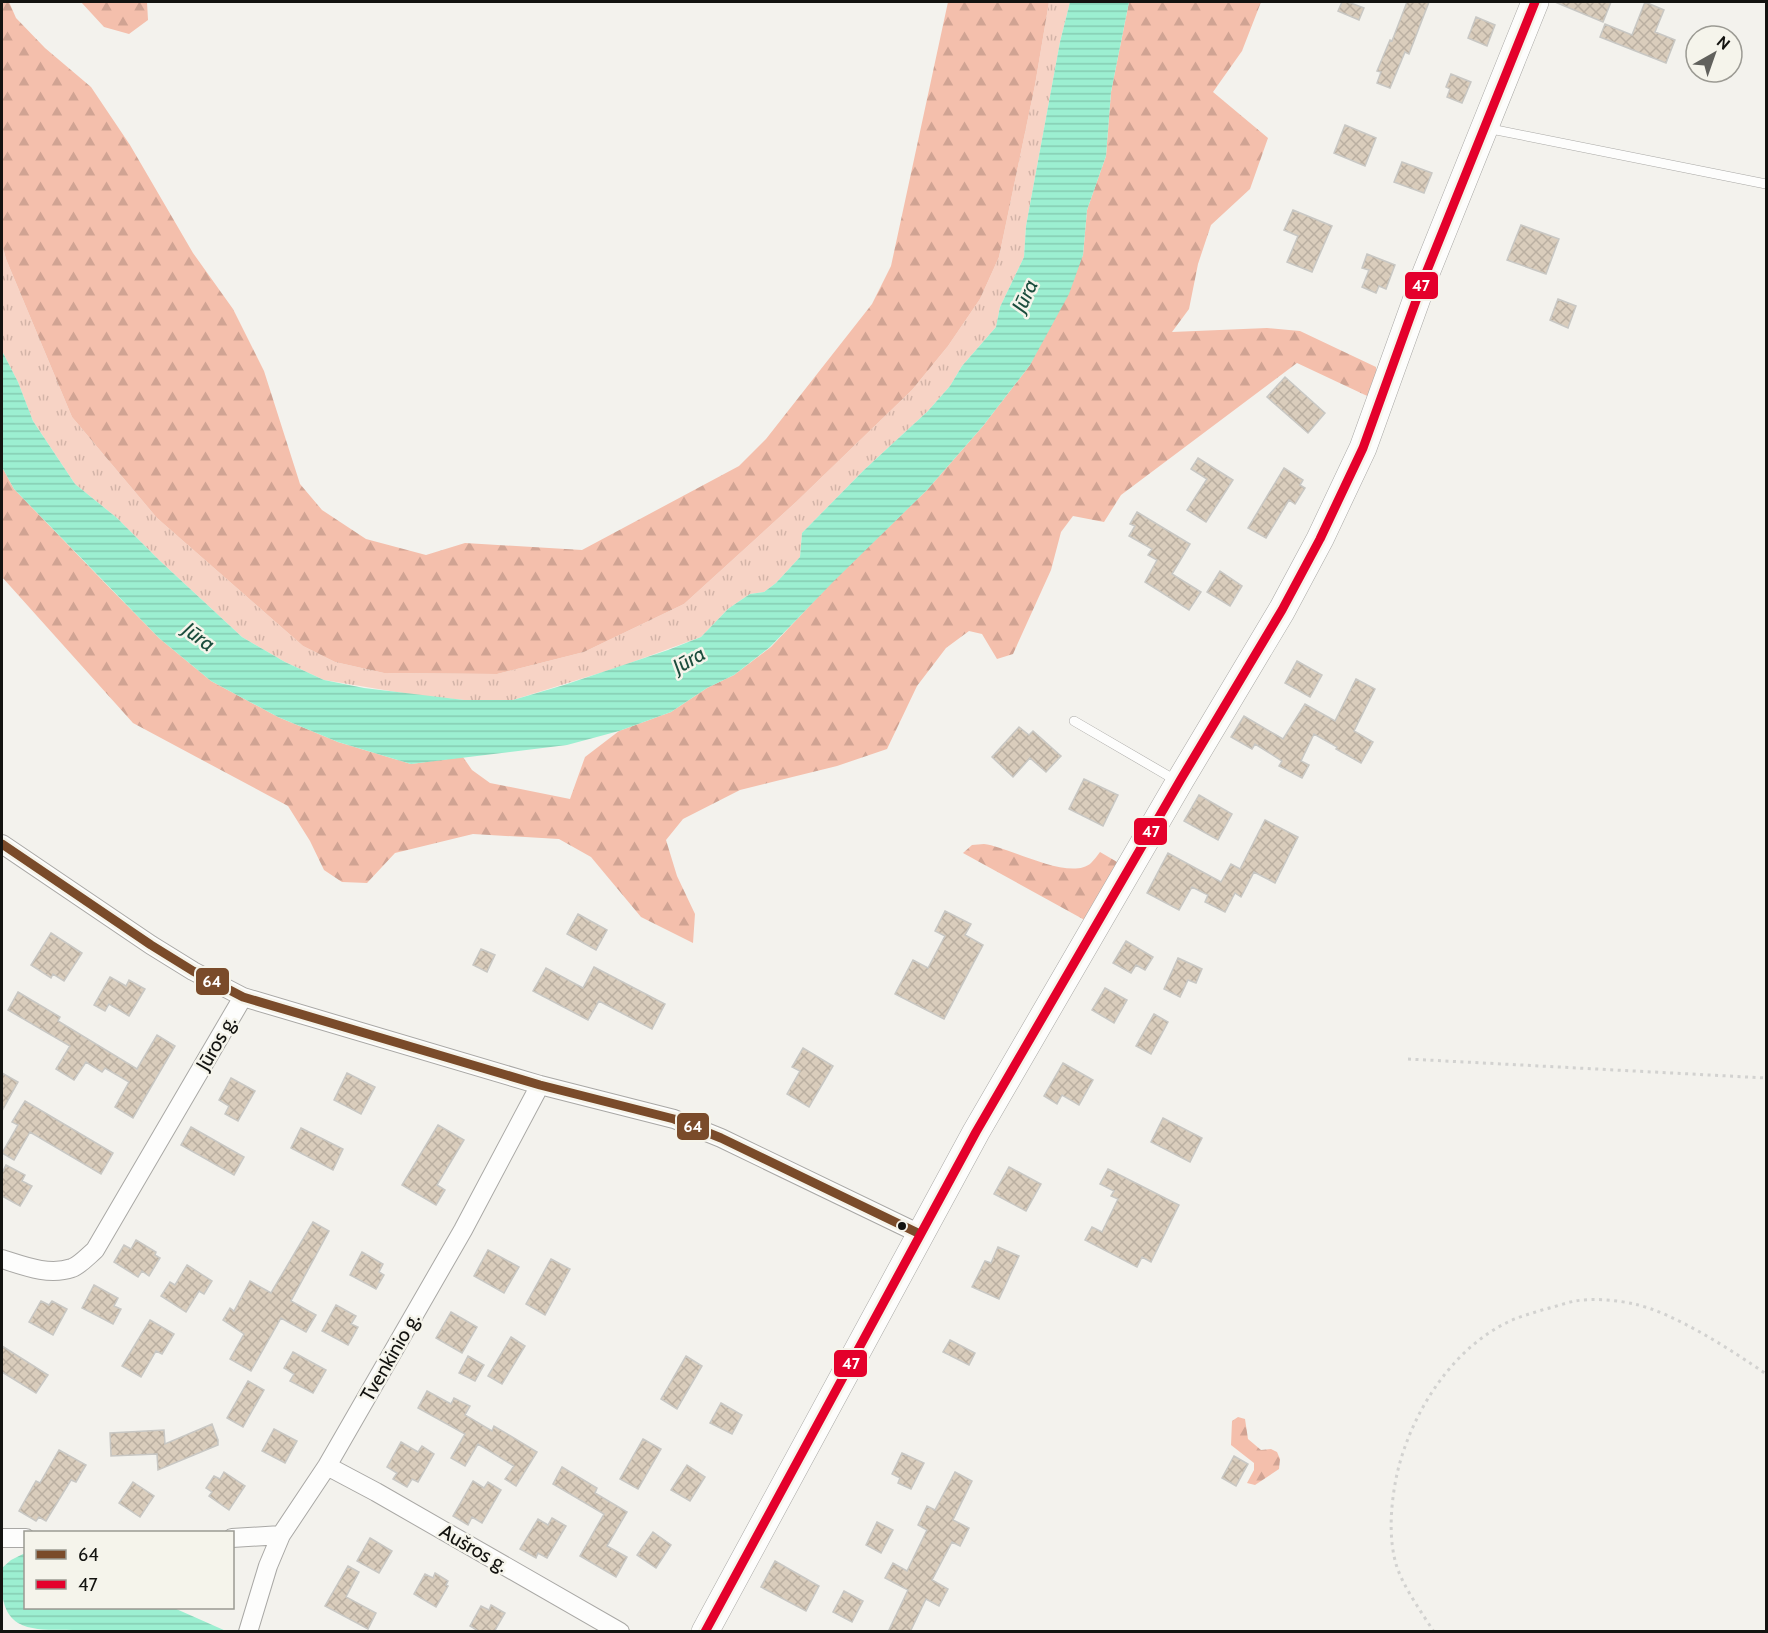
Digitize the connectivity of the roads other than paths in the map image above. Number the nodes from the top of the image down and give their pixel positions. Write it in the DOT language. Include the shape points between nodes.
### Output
graph roads {
  1 [pos="1535,2"];
  2 [pos="1484,127"];
  3 [pos="1767,184"];
  4 [pos="1074,721"];
  5 [pos="1179,782"];
  6 [pos="2,844"];
  7 [pos="243,997"];
  8 [pos="540,1085"];
  9 [pos="920,1234"];
  10 [pos="2,1258"];
  11 [pos="327,1466"];
  12 [pos="281,1535"];
  13 [pos="2,1538"];
  14 [pos="24,1538"];
  15 [pos="234,1538"];
  16 [pos="248,1632"];
  17 [pos="620,1632"];
  18 [pos="705,1632"];
  1 -- 2 [label="main road"];
  2 -- 3 [label="lane"];
  2 -- 5 [label="main road" via="1363,448 1286,602"];
  4 -- 5 [label="lane"];
  5 -- 9 [label="main road"];
  6 -- 7 [label="street" via="193,971"];
  7 -- 8 [label="street, Jūros g."];
  7 -- 10 [label="street, Jūros g." via="95,1250 74,1268 54,1272"];
  8 -- 9 [label="street, Jūros g." via="697,1127"];
  8 -- 11 [label="street, Tvenkinio g." via="467,1224"];
  9 -- 18 [label="main road"];
  11 -- 12 [label="street, Tvenkinio g."];
  11 -- 17 [label="street, Aušros g."];
  12 -- 15 [label="street"];
  12 -- 16 [label="street, Tvenkinio g."];
  13 -- 14 [label="street"];
}
